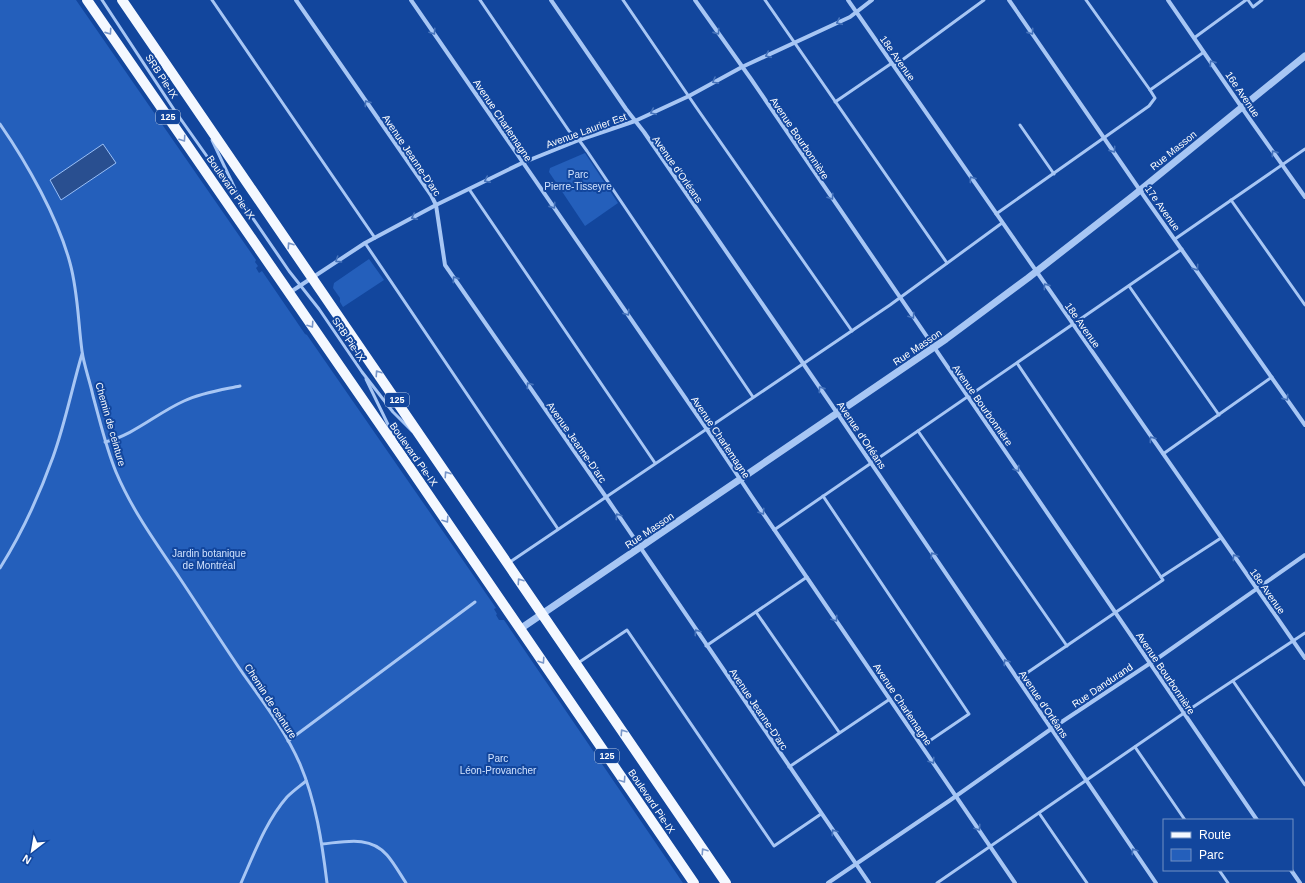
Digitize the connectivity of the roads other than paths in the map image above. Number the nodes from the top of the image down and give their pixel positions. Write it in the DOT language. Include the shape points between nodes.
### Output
graph roads {
  1 [pos="86,0"];
  2 [pos="102,0"];
  3 [pos="122,0"];
  4 [pos="212,0"];
  5 [pos="296,0"];
  6 [pos="411,0"];
  7 [pos="480,0"];
  8 [pos="550,0"];
  9 [pos="623,0"];
  10 [pos="695,0"];
  11 [pos="764,0"];
  12 [pos="848,0"];
  13 [pos="872,0"];
  14 [pos="984,0"];
  15 [pos="1009,0"];
  16 [pos="1086,0"];
  17 [pos="1168,0"];
  18 [pos="1247,0"];
  19 [pos="1262,0"];
  20 [pos="857,12"];
  21 [pos="1194,38"];
  22 [pos="794,43"];
  23 [pos="1204,52"];
  24 [pos="1305,56"];
  25 [pos="893,64"];
  26 [pos="742,67"];
  27 [pos="1150,90"];
  28 [pos="688,96"];
  29 [pos="835,102"];
  30 [pos="1242,107"];
  31 [pos="202,116"];
  32 [pos="635,121"];
  33 [pos="0,124"];
  34 [pos="1020,125"];
  35 [pos="1104,138"];
  36 [pos="579,140"];
  37 [pos="1305,149"];
  38 [pos="522,163"];
  39 [pos="1282,165"];
  40 [pos="1054,174"];
  41 [pos="469,189"];
  42 [pos="1140,190"];
  43 [pos="1305,197"];
  44 [pos="239,198"];
  45 [pos="1231,200"];
  46 [pos="436,205"];
  47 [pos="996,214"];
  48 [pos="1002,222"];
  49 [pos="375,238"];
  50 [pos="1175,239"];
  51 [pos="364,244"];
  52 [pos="1182,249"];
  53 [pos="947,263"];
  54 [pos="1036,272"];
  55 [pos="312,277"];
  56 [pos="300,285"];
  57 [pos="1129,286"];
  58 [pos="289,293"];
  59 [pos="900,298"];
  60 [pos="1305,305"];
  61 [pos="1073,325"];
  62 [pos="852,331"];
  63 [pos="934,348"];
  64 [pos="82,352"];
  65 [pos="1016,363"];
  66 [pos="803,364"];
  67 [pos="362,372"];
  68 [pos="1272,377"];
  69 [pos="240,386"];
  70 [pos="753,397"];
  71 [pos="968,397"];
  72 [pos="838,414"];
  73 [pos="1219,415"];
  74 [pos="1305,425"];
  75 [pos="706,428"];
  76 [pos="918,431"];
  77 [pos="105,442"];
  78 [pos="431,451"];
  79 [pos="1163,454"];
  80 [pos="655,463"];
  81 [pos="871,463"];
  82 [pos="408,465"];
  83 [pos="740,479"];
  84 [pos="823,496"];
  85 [pos="606,497"];
  86 [pos="558,530"];
  87 [pos="774,530"];
  88 [pos="1221,538"];
  89 [pos="640,548"];
  90 [pos="1305,555"];
  91 [pos="508,563"];
  92 [pos="0,568"];
  93 [pos="807,577"];
  94 [pos="1161,577"];
  95 [pos="1257,588"];
  96 [pos="475,602"];
  97 [pos="756,612"];
  98 [pos="1116,613"];
  99 [pos="542,614"];
  100 [pos="520,629"];
  101 [pos="1305,633"];
  102 [pos="1293,641"];
  103 [pos="706,646"];
  104 [pos="1067,646"];
  105 [pos="1305,658"];
  106 [pos="1150,663"];
  107 [pos="577,664"];
  108 [pos="1018,679"];
  109 [pos="1233,681"];
  110 [pos="890,699"];
  111 [pos="1184,713"];
  112 [pos="1051,729"];
  113 [pos="839,732"];
  114 [pos="288,741"];
  115 [pos="922,746"];
  116 [pos="1135,747"];
  117 [pos="789,767"];
  118 [pos="306,781"];
  119 [pos="1086,781"];
  120 [pos="1305,785"];
  121 [pos="956,796"];
  122 [pos="1039,813"];
  123 [pos="821,814"];
  124 [pos="1184,819"];
  125 [pos="1256,819"];
  126 [pos="322,844"];
  127 [pos="990,846"];
  128 [pos="856,864"];
  129 [pos="1220,871"];
  130 [pos="1292,871"];
  131 [pos="939,882"];
  132 [pos="242,883"];
  133 [pos="327,883"];
  134 [pos="406,883"];
  135 [pos="694,883"];
  136 [pos="726,883"];
  137 [pos="828,883"];
  138 [pos="869,883"];
  139 [pos="1016,883"];
  140 [pos="1087,883"];
  141 [pos="1156,883"];
  142 [pos="1228,883"];
  143 [pos="1300,883"];
  1 -- 58 [label="main road, Boulevard Pie-IX / 125, one-way"];
  2 -- 44 [label="lane, SRB Pie-IX" via="211,162"];
  3 -- 31 [label="main road, Boulevard Pie-IX / 125"];
  4 -- 49 [label="lane"];
  46 -- 5 [label="street, Avenue Jeanne-D'arc, one-way" via="431,194"];
  6 -- 38 [label="street, Avenue Charlemagne, one-way"];
  7 -- 36 [label="lane" via="569,132"];
  8 -- 32 [label="street, Avenue d'Orléans"];
  9 -- 28 [label="lane"];
  10 -- 26 [label="street, Avenue Bourbonnière, one-way"];
  11 -- 22 [label="lane"];
  12 -- 20 [label="street, 18e Avenue"];
  13 -- 20 [label="street, Avenue Laurier Est"];
  14 -- 25 [label="lane"];
  15 -- 35 [label="street, 17e Avenue, one-way"];
  16 -- 27 [label="lane"];
  17 -- 21 [label="street, 16e Avenue"];
  18 -- 19 [label="lane" via="1253,7"];
  18 -- 21 [label="lane"];
  20 -- 22 [label="street, Avenue Laurier Est, one-way"];
  20 -- 25 [label="street, 18e Avenue"];
  21 -- 23 [label="street, 16e Avenue"];
  22 -- 26 [label="street, Avenue Laurier Est, one-way"];
  22 -- 29 [label="lane"];
  23 -- 27 [label="lane"];
  30 -- 23 [label="street, 16e Avenue, one-way"];
  24 -- 30 [label="street, Rue Masson"];
  25 -- 29 [label="lane"];
  47 -- 25 [label="street, 18e Avenue, one-way"];
  26 -- 28 [label="street, Avenue Laurier Est, one-way"];
  26 -- 59 [label="street, Avenue Bourbonnière, one-way"];
  27 -- 35 [label="lane" via="1155,98 1149,106"];
  28 -- 32 [label="street, Avenue Laurier Est, one-way"];
  28 -- 62 [label="lane"];
  29 -- 53 [label="lane"];
  39 -- 30 [label="street, 16e Avenue, one-way"];
  30 -- 42 [label="street, Rue Masson"];
  31 -- 44 [label="lane, SRB Pie-IX"];
  55 -- 31 [label="main road, Boulevard Pie-IX / 125, one-way"];
  32 -- 36 [label="street, Avenue Laurier Est"];
  32 -- 66 [label="street, Avenue d'Orléans"];
  33 -- 64 [label="lane, Chemin de ceinture" via="38,188 65,246 75,290"];
  34 -- 40 [label="lane"];
  35 -- 40 [label="lane"];
  35 -- 42 [label="street, 17e Avenue, one-way"];
  36 -- 38 [label="street, Avenue Laurier Est"];
  36 -- 70 [label="lane"];
  37 -- 39 [label="lane"];
  38 -- 41 [label="street, Avenue Laurier Est, one-way"];
  38 -- 75 [label="street, Avenue Charlemagne, one-way"];
  39 -- 43 [label="street, 16e Avenue"];
  39 -- 45 [label="lane"];
  40 -- 47 [label="lane"];
  41 -- 46 [label="street, Avenue Laurier Est"];
  41 -- 80 [label="lane"];
  42 -- 50 [label="street, 17e Avenue"];
  42 -- 54 [label="street, Rue Masson"];
  44 -- 56 [label="lane, SRB Pie-IX"];
  45 -- 50 [label="lane"];
  45 -- 60 [label="lane"];
  46 -- 49 [label="street, Avenue Laurier Est, one-way"];
  85 -- 46 [label="street, Avenue Jeanne-D'arc, one-way" via="445,265"];
  47 -- 48 [label="street, 18e Avenue"];
  48 -- 53 [label="lane"];
  48 -- 54 [label="street, 18e Avenue"];
  49 -- 51 [label="street, Avenue Laurier Est"];
  50 -- 52 [label="street, 17e Avenue"];
  51 -- 55 [label="street, Avenue Laurier Est, one-way"];
  51 -- 86 [label="lane"];
  52 -- 57 [label="lane"];
  52 -- 68 [label="street, 17e Avenue, one-way"];
  53 -- 59 [label="lane"];
  61 -- 54 [label="street, 18e Avenue, one-way"];
  54 -- 63 [label="street, Rue Masson"];
  55 -- 56 [label="street, Avenue Laurier Est"];
  78 -- 55 [label="main road, Boulevard Pie-IX / 125, one-way"];
  56 -- 58 [label="street, Avenue Laurier Est"];
  56 -- 67 [label="lane, SRB Pie-IX"];
  57 -- 61 [label="lane"];
  57 -- 73 [label="lane"];
  58 -- 82 [label="main road, Boulevard Pie-IX / 125, one-way"];
  59 -- 62 [label="lane"];
  59 -- 63 [label="street, Avenue Bourbonnière, one-way"];
  61 -- 65 [label="lane"];
  79 -- 61 [label="street, 18e Avenue, one-way"];
  62 -- 66 [label="lane"];
  63 -- 71 [label="street, Avenue Bourbonnière"];
  63 -- 72 [label="street, Rue Masson"];
  64 -- 77 [label="lane, Chemin de ceinture"];
  64 -- 92 [label="lane" via="53,456 26,523"];
  65 -- 71 [label="lane"];
  65 -- 94 [label="lane"];
  66 -- 70 [label="lane"];
  72 -- 66 [label="street, Avenue d'Orléans, one-way"];
  67 -- 78 [label="lane, SRB Pie-IX" via="393,412"];
  67 -- 82 [label="lane, SRB Pie-IX"];
  68 -- 73 [label="lane"];
  68 -- 74 [label="street, 17e Avenue, one-way"];
  69 -- 77 [label="lane" via="196,396 116,439"];
  70 -- 75 [label="lane"];
  71 -- 76 [label="lane"];
  71 -- 98 [label="street, Avenue Bourbonnière, one-way"];
  72 -- 81 [label="street, Avenue d'Orléans"];
  72 -- 83 [label="street, Rue Masson"];
  73 -- 79 [label="lane"];
  75 -- 80 [label="lane"];
  75 -- 83 [label="street, Avenue Charlemagne"];
  76 -- 81 [label="lane"];
  76 -- 104 [label="lane"];
  77 -- 114 [label="lane, Chemin de ceinture" via="138,517"];
  91 -- 78 [label="main road, Boulevard Pie-IX / 125, one-way"];
  79 -- 88 [label="street, 18e Avenue"];
  80 -- 85 [label="lane"];
  81 -- 84 [label="lane"];
  108 -- 81 [label="street, Avenue d'Orléans, one-way"];
  82 -- 100 [label="main road, Boulevard Pie-IX / 125, one-way"];
  83 -- 87 [label="street, Avenue Charlemagne, one-way"];
  83 -- 89 [label="street, Rue Masson"];
  84 -- 87 [label="lane"];
  84 -- 115 [label="lane" via="969,714"];
  85 -- 86 [label="lane"];
  89 -- 85 [label="street, Avenue Jeanne-D'arc, one-way"];
  86 -- 91 [label="lane"];
  87 -- 93 [label="street, Avenue Charlemagne"];
  88 -- 94 [label="lane"];
  95 -- 88 [label="street, 18e Avenue, one-way"];
  89 -- 99 [label="street, Rue Masson"];
  103 -- 89 [label="street, Avenue Jeanne-D'arc, one-way"];
  90 -- 95 [label="street, Rue Dandurand"];
  99 -- 91 [label="main road, Boulevard Pie-IX / 125, one-way"];
  93 -- 97 [label="lane"];
  93 -- 110 [label="street, Avenue Charlemagne, one-way"];
  94 -- 98 [label="lane" via="1163,580"];
  95 -- 102 [label="street, 18e Avenue"];
  95 -- 106 [label="street, Rue Dandurand"];
  96 -- 114 [label="lane"];
  97 -- 103 [label="lane"];
  97 -- 113 [label="lane"];
  98 -- 104 [label="lane"];
  98 -- 106 [label="street, Avenue Bourbonnière"];
  99 -- 100 [label="street, Rue Masson"];
  99 -- 107 [label="main road, Boulevard Pie-IX / 125"];
  100 -- 135 [label="main road, Boulevard Pie-IX / 125, one-way"];
  101 -- 102 [label="lane"];
  102 -- 105 [label="street, 18e Avenue"];
  102 -- 109 [label="lane"];
  103 -- 117 [label="street, Avenue Jeanne-D'arc"];
  104 -- 108 [label="lane"];
  106 -- 111 [label="street, Avenue Bourbonnière"];
  106 -- 112 [label="street, Rue Dandurand"];
  107 -- 123 [label="lane" via="627,630 774,846"];
  136 -- 107 [label="main road, Boulevard Pie-IX / 125, one-way"];
  108 -- 112 [label="street, Avenue d'Orléans"];
  109 -- 111 [label="lane"];
  109 -- 120 [label="lane"];
  110 -- 113 [label="lane"];
  110 -- 115 [label="street, Avenue Charlemagne"];
  111 -- 116 [label="lane"];
  111 -- 125 [label="street, Avenue Bourbonnière"];
  112 -- 119 [label="street, Avenue d'Orléans"];
  112 -- 121 [label="street, Rue Dandurand"];
  113 -- 117 [label="lane"];
  114 -- 118 [label="lane, Chemin de ceinture"];
  115 -- 121 [label="street, Avenue Charlemagne, one-way"];
  116 -- 119 [label="lane"];
  116 -- 124 [label="lane"];
  117 -- 123 [label="street, Avenue Jeanne-D'arc"];
  118 -- 126 [label="lane, Chemin de ceinture"];
  118 -- 132 [label="lane" via="286,797 274,814"];
  119 -- 122 [label="lane"];
  141 -- 119 [label="street, Avenue d'Orléans, one-way"];
  121 -- 127 [label="street, Avenue Charlemagne, one-way"];
  121 -- 128 [label="street, Rue Dandurand"];
  122 -- 127 [label="lane"];
  122 -- 140 [label="lane"];
  128 -- 123 [label="street, Avenue Jeanne-D'arc, one-way"];
  126 -- 133 [label="lane, Chemin de ceinture"];
  126 -- 134 [label="lane" via="365,841 375,845 386,854"];
  127 -- 131 [label="lane"];
  127 -- 139 [label="street, Avenue Charlemagne"];
  128 -- 137 [label="street, Rue Dandurand"];
  128 -- 138 [label="street, Avenue Jeanne-D'arc"];
  129 -- 142 [label="lane"];
  130 -- 143 [label="street"];
}
